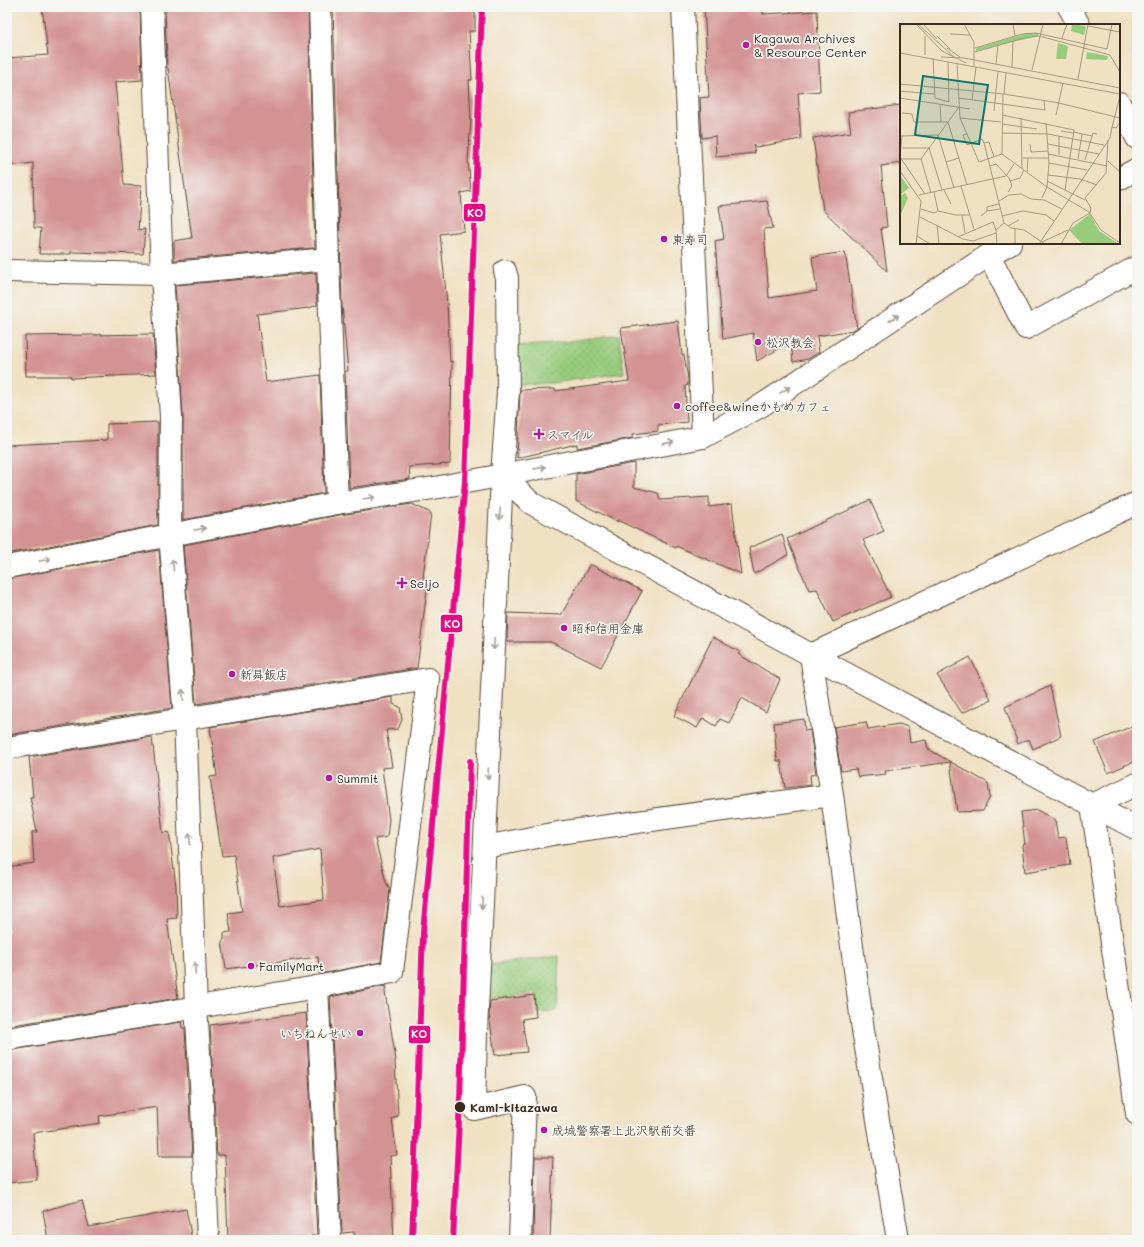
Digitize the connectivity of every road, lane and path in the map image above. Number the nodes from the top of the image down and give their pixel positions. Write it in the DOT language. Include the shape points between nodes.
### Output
graph roads {
  1 [pos="152,7"];
  2 [pos="320,7"];
  3 [pos="683,7"];
  4 [pos="1069,7"];
  5 [pos="1078,24"];
  6 [pos="1120,105"];
  7 [pos="1137,138"];
  8 [pos="1137,169"];
  9 [pos="1120,178"];
  10 [pos="1008,244"];
  11 [pos="988,255"];
  12 [pos="328,259"];
  13 [pos="1137,267"];
  14 [pos="7,271"];
  15 [pos="505,271"];
  16 [pos="162,274"];
  17 [pos="703,437"];
  18 [pos="502,475"];
  19 [pos="337,503"];
  20 [pos="1137,503"];
  21 [pos="170,535"];
  22 [pos="7,567"];
  23 [pos="811,654"];
  24 [pos="185,719"];
  25 [pos="7,748"];
  26 [pos="1137,784"];
  27 [pos="832,795"];
  28 [pos="1092,805"];
  29 [pos="1137,829"];
  30 [pos="485,847"];
  31 [pos="317,987"];
  32 [pos="196,1008"];
  33 [pos="7,1039"];
  34 [pos="1137,1114"];
  35 [pos="208,1240"];
  36 [pos="330,1240"];
  37 [pos="520,1240"];
  38 [pos="898,1240"];
  1 -- 16 [label="street"];
  2 -- 12 [label="street"];
  3 -- 17 [label="street"];
  4 -- 5 [label="street"];
  6 -- 7 [label="street"];
  8 -- 9 [label="street"];
  10 -- 11 [label="street"];
  11 -- 13 [label="street" via="1026,328"];
  17 -- 11 [label="street, one-way" via="759,407"];
  12 -- 16 [label="street"];
  12 -- 19 [label="street"];
  14 -- 16 [label="street"];
  15 -- 18 [label="street" via="508,392"];
  16 -- 21 [label="street" via="171,417"];
  18 -- 17 [label="street, one-way"];
  19 -- 18 [label="street, one-way" via="440,488"];
  18 -- 23 [label="street" via="531,503"];
  18 -- 30 [label="street, one-way"];
  21 -- 19 [label="street, one-way"];
  20 -- 23 [label="street"];
  22 -- 21 [label="street, one-way"];
  24 -- 21 [label="street, one-way"];
  23 -- 27 [label="street"];
  23 -- 28 [label="street"];
  24 -- 25 [label="street"];
  24 -- 31 [label="street" via="428,679 392,972"];
  32 -- 24 [label="street, one-way"];
  26 -- 28 [label="street"];
  27 -- 30 [label="street" via="558,833"];
  27 -- 38 [label="street" via="863,1030"];
  28 -- 29 [label="street"];
  28 -- 34 [label="street"];
  30 -- 37 [label="street, one-way" via="474,1109 525,1097"];
  31 -- 32 [label="street"];
  31 -- 36 [label="street"];
  32 -- 33 [label="street"];
  32 -- 35 [label="street"];
}
